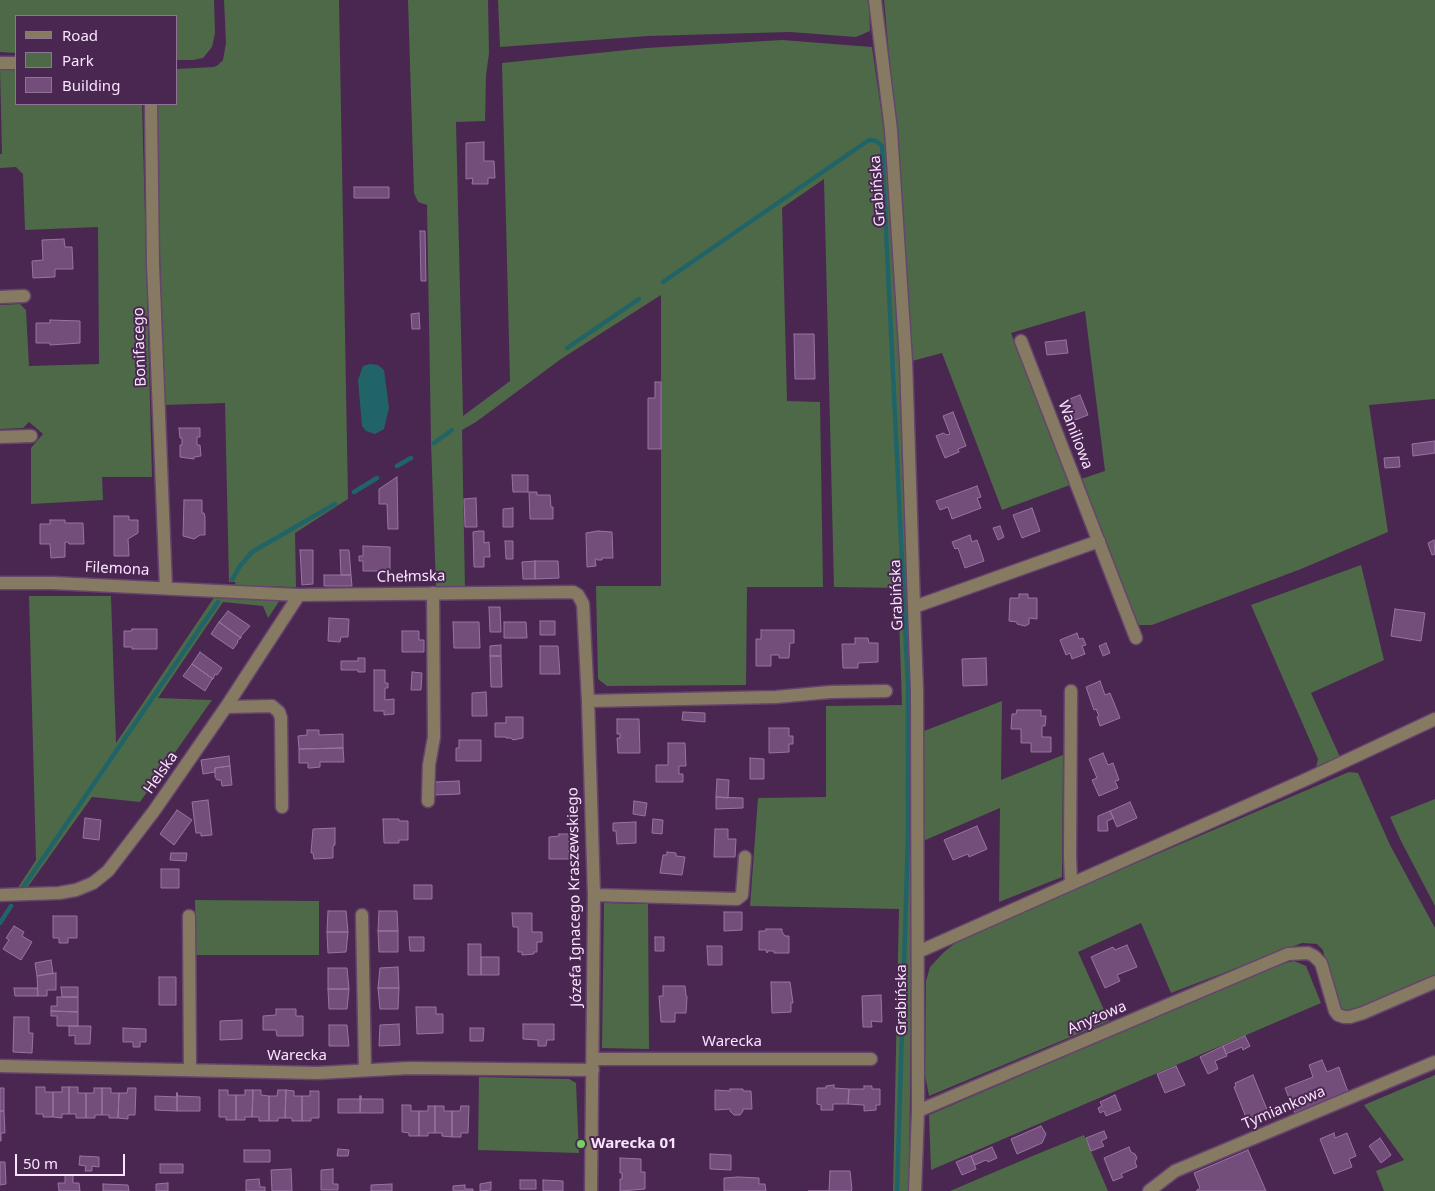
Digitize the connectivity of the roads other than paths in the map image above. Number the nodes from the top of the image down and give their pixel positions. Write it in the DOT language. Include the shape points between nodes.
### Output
graph roads {
  1 [pos="875,0"];
  2 [pos="0,63"];
  3 [pos="15,63"];
  4 [pos="151,105"];
  5 [pos="24,296"];
  6 [pos="0,297"];
  7 [pos="1021,341"];
  8 [pos="0,436"];
  9 [pos="31,436"];
  10 [pos="1099,541"];
  11 [pos="0,583"];
  12 [pos="166,588"];
  13 [pos="233,591"];
  14 [pos="432,593"];
  15 [pos="299,595"];
  16 [pos="582,604"];
  17 [pos="914,607"];
  18 [pos="1136,638"];
  19 [pos="886,691"];
  20 [pos="1070,691"];
  21 [pos="588,701"];
  22 [pos="226,707"];
  23 [pos="1435,719"];
  24 [pos="428,800"];
  25 [pos="282,807"];
  26 [pos="745,858"];
  27 [pos="1071,883"];
  28 [pos="0,895"];
  29 [pos="594,895"];
  30 [pos="362,915"];
  31 [pos="190,916"];
  32 [pos="918,952"];
  33 [pos="1435,982"];
  34 [pos="870,1059"];
  35 [pos="1435,1062"];
  36 [pos="593,1064"];
  37 [pos="0,1066"];
  38 [pos="190,1070"];
  39 [pos="365,1070"];
  40 [pos="918,1111"];
  41 [pos="591,1191"];
  42 [pos="915,1191"];
  43 [pos="1149,1191"];
  1 -- 17 [label="street, Grabińska" via="891,130 906,361"];
  2 -- 3 [label="street"];
  4 -- 12 [label="street, Bonifacego" via="153,274"];
  5 -- 6 [label="street"];
  7 -- 10 [label="street, Waniliowa"];
  8 -- 9 [label="street"];
  10 -- 17 [label="street"];
  10 -- 18 [label="street, Waniliowa"];
  11 -- 12 [label="street, Filemona" via="53,582"];
  12 -- 13 [label="street, Filemona"];
  13 -- 15 [label="street, Chełmska"];
  14 -- 15 [label="street, Chełmska"];
  14 -- 16 [label="street, Chełmska" via="574,592"];
  14 -- 24 [label="street" via="434,737"];
  15 -- 22 [label="street, Helska"];
  16 -- 21 [label="street, Józefa Ignacego Kraszewskiego"];
  17 -- 32 [label="street, Grabińska"];
  19 -- 21 [label="street"];
  20 -- 27 [label="street"];
  21 -- 29 [label="street, Józefa Ignacego Kraszewskiego"];
  22 -- 25 [label="street" via="272,706 279,712"];
  22 -- 28 [label="street, Helska" via="154,811 108,871 94,883 59,893"];
  23 -- 27 [label="street"];
  26 -- 29 [label="street" via="742,895 737,899"];
  27 -- 32 [label="street"];
  29 -- 36 [label="street, Józefa Ignacego Kraszewskiego"];
  30 -- 39 [label="street"];
  31 -- 38 [label="street"];
  32 -- 40 [label="street, Grabińska"];
  33 -- 40 [label="street, Anyżowa" via="1364,1013 1344,1017 1335,1011 1321,963 1308,953 1288,954"];
  34 -- 36 [label="street, Warecka"];
  35 -- 43 [label="street, Tymiankowa" via="1175,1171"];
  36 -- 39 [label="street, Warecka"];
  36 -- 41 [label="street, Józefa Ignacego Kraszewskiego"];
  37 -- 38 [label="street, Warecka"];
  38 -- 39 [label="street, Warecka" via="318,1073"];
  40 -- 42 [label="street, Grabińska"];
}
